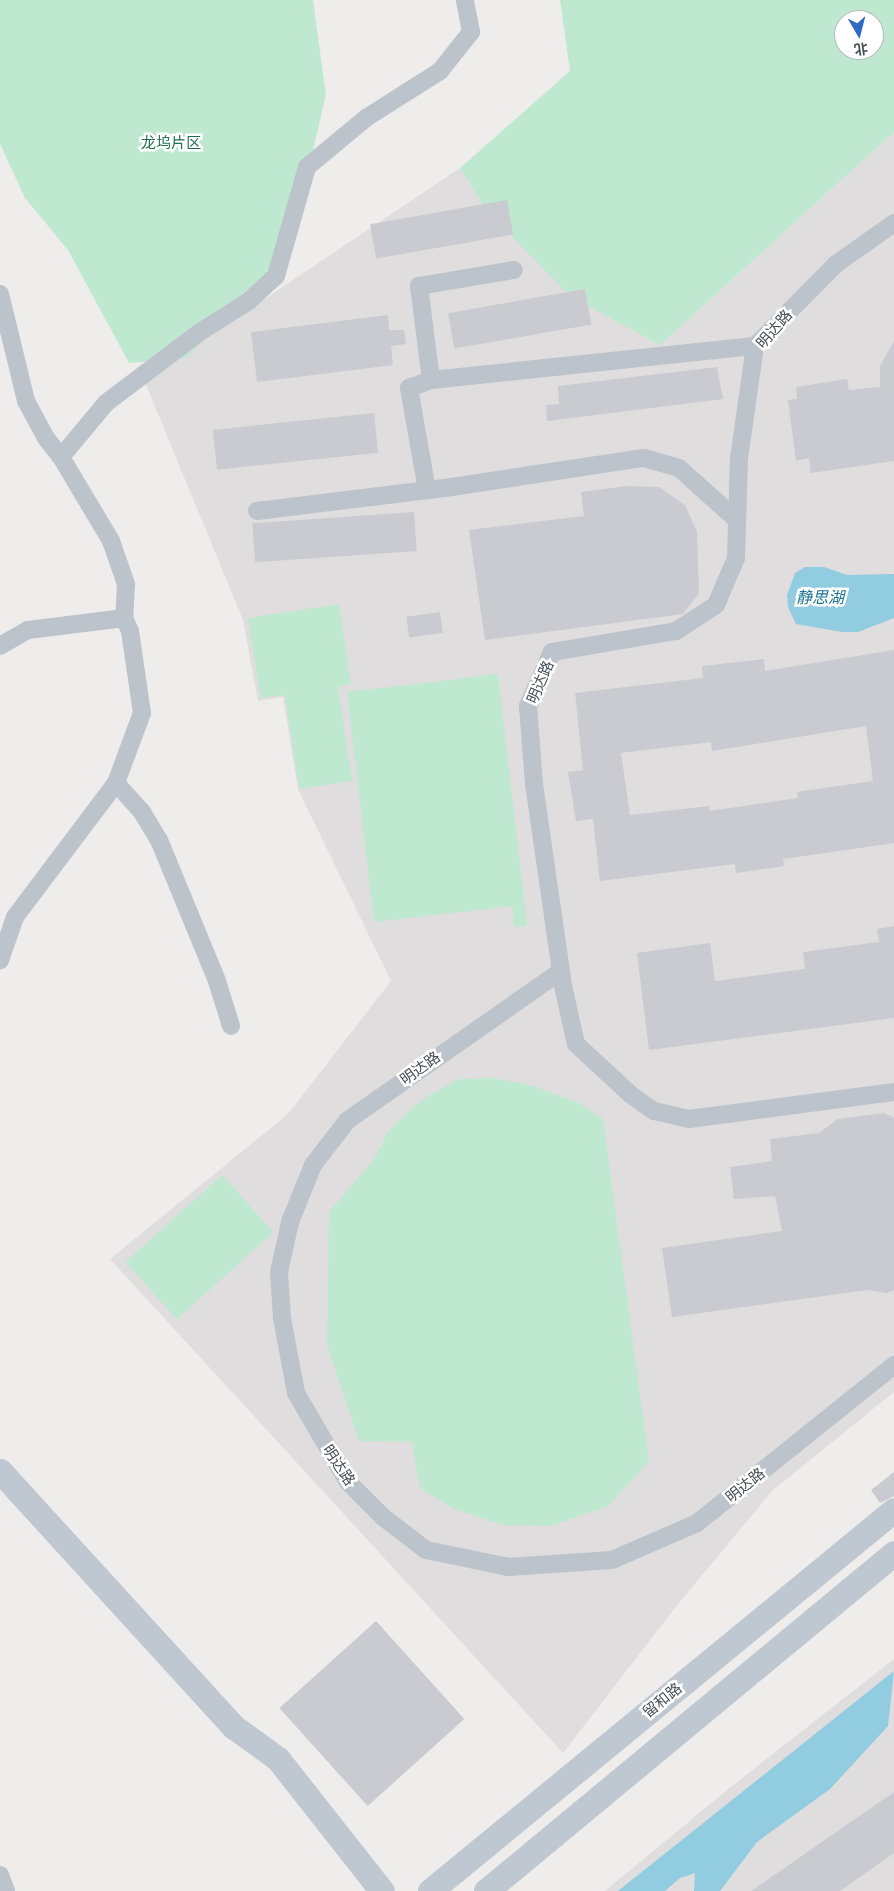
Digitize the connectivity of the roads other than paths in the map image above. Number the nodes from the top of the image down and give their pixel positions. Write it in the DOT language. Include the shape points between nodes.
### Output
graph roads {
  1 [pos="465,0"];
  2 [pos="894,223"];
  3 [pos="514,270"];
  4 [pos="0,294"];
  5 [pos="755,346"];
  6 [pos="431,380"];
  7 [pos="61,456"];
  8 [pos="427,490"];
  9 [pos="257,511"];
  10 [pos="737,520"];
  11 [pos="124,618"];
  12 [pos="0,646"];
  13 [pos="116,783"];
  14 [pos="0,960"];
  15 [pos="561,970"];
  16 [pos="232,1026"];
  17 [pos="894,1092"];
  18 [pos="894,1365"];
  19 [pos="0,1471"];
  20 [pos="894,1510"];
  21 [pos="894,1553"];
  22 [pos="0,1875"];
  23 [pos="6,1891"];
  24 [pos="382,1891"];
  25 [pos="430,1891"];
  26 [pos="486,1891"];
  1 -- 7 [label="street" via="471,32 440,71 366,118 307,167 276,276 249,301 200,332 106,403"];
  2 -- 5 [label="street, 明达路" via="836,264"];
  3 -- 6 [label="street" via="419,286"];
  4 -- 7 [label="street" via="26,401 46,438"];
  5 -- 6 [label="street"];
  5 -- 10 [label="street, 明达路" via="738,458"];
  6 -- 8 [label="street" via="409,388"];
  7 -- 11 [label="street" via="111,541 126,584"];
  8 -- 9 [label="street"];
  8 -- 10 [label="street" via="644,458 679,468"];
  10 -- 15 [label="street, 明达路" via="736,558 716,605 676,631 552,652 528,706 534,784"];
  11 -- 12 [label="street" via="28,630"];
  11 -- 13 [label="street" via="130,632 142,713"];
  13 -- 14 [label="street" via="15,917"];
  13 -- 16 [label="street" via="142,812 160,840"];
  15 -- 17 [label="street" via="576,1044 631,1095 654,1111 689,1119"];
  15 -- 18 [label="street, 明达路" via="347,1121 313,1165 290,1222 279,1272 282,1318 296,1393 348,1482 383,1517 426,1550 509,1567 612,1560 697,1523"];
  19 -- 24 [label="main road" via="234,1727 278,1759"];
  20 -- 25 [label="main road, 留和路"];
  21 -- 26 [label="main road"];
  22 -- 23 [label="street"];
}
